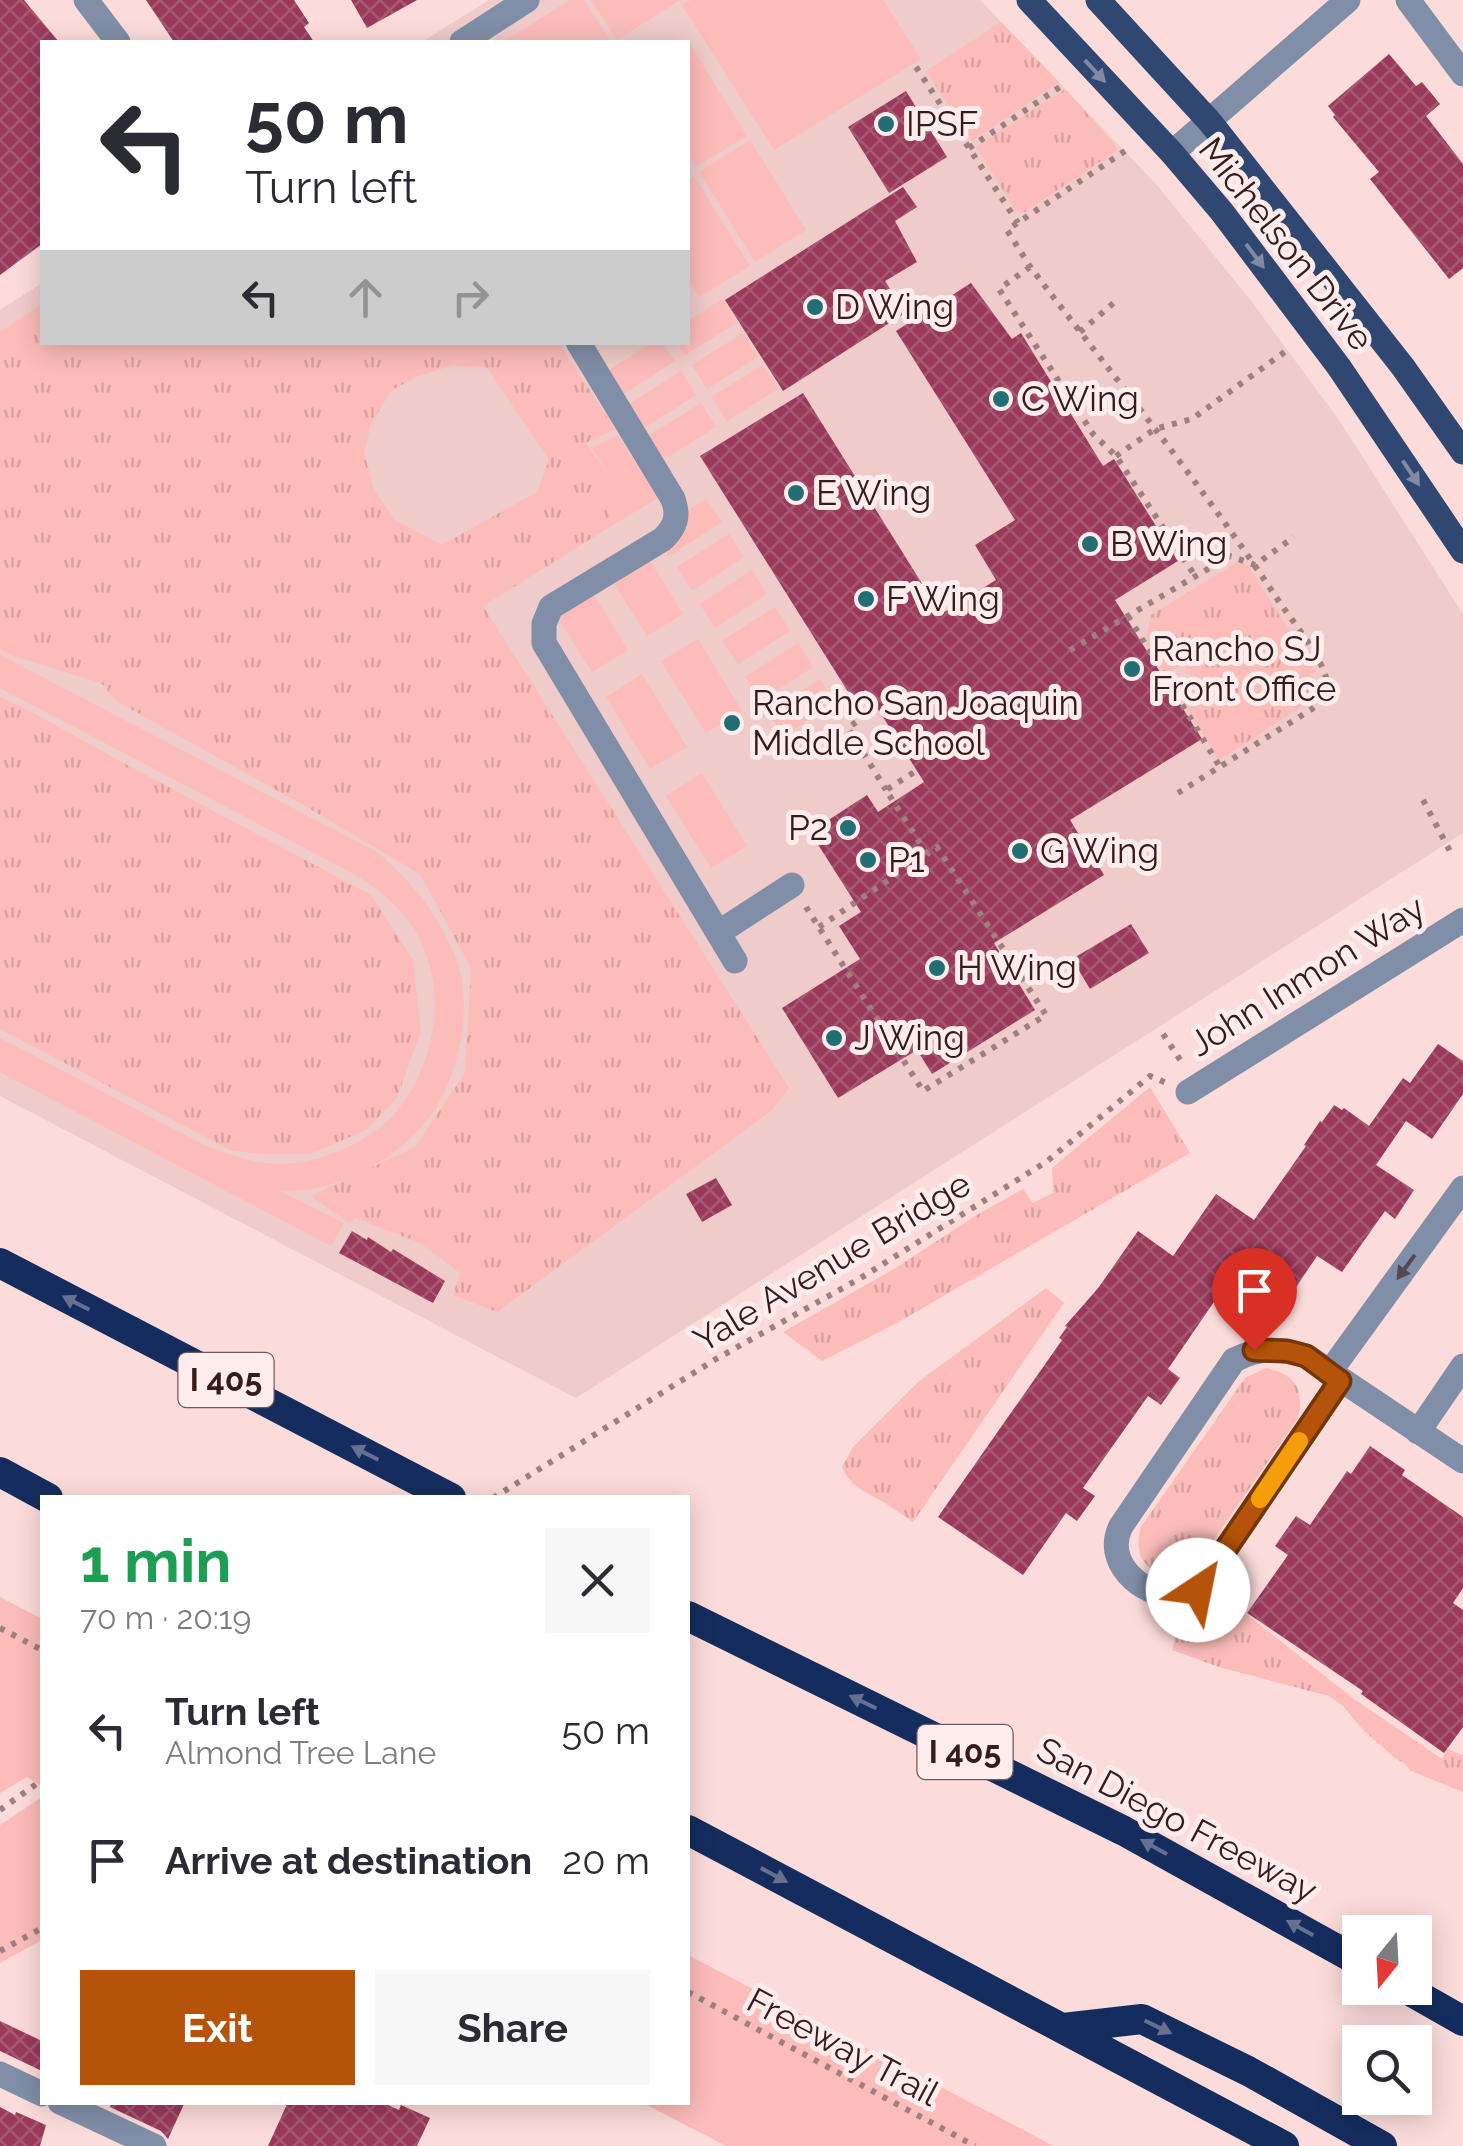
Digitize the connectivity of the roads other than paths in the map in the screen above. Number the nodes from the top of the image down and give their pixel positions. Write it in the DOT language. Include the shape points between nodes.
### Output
graph roads {
  1 [pos="86,0"];
  2 [pos="527,0"];
  3 [pos="1028,0"];
  4 [pos="1098,0"];
  5 [pos="1348,0"];
  6 [pos="1408,0"];
  7 [pos="116,40"];
  8 [pos="465,40"];
  9 [pos="1463,74"];
  10 [pos="1210,122"];
  11 [pos="1172,154"];
  12 [pos="580,345"];
  13 [pos="1463,452"];
  14 [pos="1463,552"];
  15 [pos="792,885"];
  16 [pos="1463,920"];
  17 [pos="718,933"];
  18 [pos="735,961"];
  19 [pos="1188,1092"];
  20 [pos="1463,1188"];
  21 [pos="0,1264"];
  22 [pos="1463,1366"];
  23 [pos="1335,1377"];
  24 [pos="1418,1432"];
  25 [pos="1463,1462"];
  26 [pos="0,1472"];
  27 [pos="42,1495"];
  28 [pos="445,1495"];
  29 [pos="690,1617"];
  30 [pos="690,1831"];
  31 [pos="1342,1952"];
  32 [pos="1432,2003"];
  33 [pos="1463,2021"];
  34 [pos="1063,2028"];
  35 [pos="0,2074"];
  36 [pos="40,2093"];
  37 [pos="66,2105"];
  38 [pos="154,2146"];
  39 [pos="1284,2146"];
  40 [pos="1382,2146"];
  1 -- 7 [label="street"];
  2 -- 8 [label="street"];
  3 -- 11 [label="main road, Michelson Drive, one-way"];
  4 -- 10 [label="main road, Michelson Drive"];
  5 -- 10 [label="street"];
  6 -- 9 [label="street"];
  10 -- 11 [label="street"];
  10 -- 13 [label="main road, Michelson Drive"];
  11 -- 14 [label="main road, Michelson Drive, one-way" via="1340,367"];
  12 -- 17 [label="street" via="673,499 677,518 662,538 551,607 544,643"];
  15 -- 17 [label="street"];
  16 -- 19 [label="street, John Inmon Way"];
  17 -- 18 [label="street"];
  20 -- 23 [label="street, one-way"];
  28 -- 21 [label="highway, I 405, one-way"];
  22 -- 24 [label="street"];
  23 -- 23 [label="street" via="1287,1351 1254,1350 1234,1360 1121,1526 1116,1555 1124,1571 1174,1596 1198,1590"];
  23 -- 24 [label="street"];
  24 -- 25 [label="street"];
  26 -- 27 [label="highway"];
  31 -- 29 [label="highway, San Diego Freeway / I 405, one-way" via="1124,1831"];
  30 -- 34 [label="highway, one-way"];
  32 -- 33 [label="highway"];
  34 -- 39 [label="highway"];
  34 -- 40 [label="highway, one-way" via="1142,2019"];
  35 -- 36 [label="street"];
  37 -- 38 [label="street"];
}
